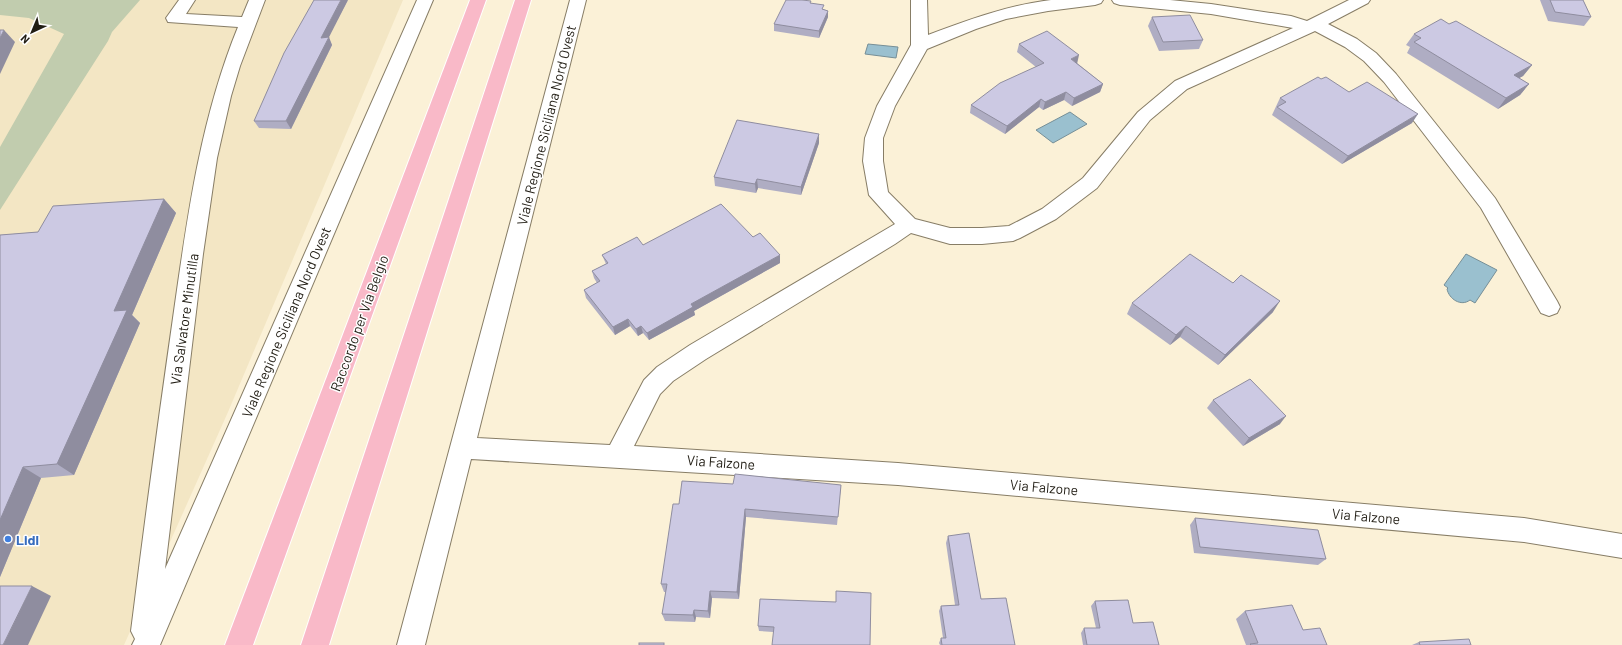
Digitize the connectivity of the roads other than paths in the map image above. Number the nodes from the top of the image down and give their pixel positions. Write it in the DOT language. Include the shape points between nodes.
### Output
graph roads {
  1 [pos="188,0"];
  2 [pos="257,0"];
  3 [pos="425,0"];
  4 [pos="478,0"];
  5 [pos="523,0"];
  6 [pos="578,0"];
  7 [pos="919,0"];
  8 [pos="1095,0"];
  9 [pos="1120,0"];
  10 [pos="1362,0"];
  11 [pos="248,22"];
  12 [pos="1312,25"];
  13 [pos="920,45"];
  14 [pos="908,225"];
  15 [pos="1549,307"];
  16 [pos="463,448"];
  17 [pos="617,456"];
  18 [pos="1622,546"];
  19 [pos="145,645"];
  20 [pos="239,645"];
  21 [pos="315,645"];
  22 [pos="411,645"];
  1 -- 11 [label="street" via="174,18"];
  2 -- 11 [label="street, Via Salvatore Minutilla"];
  3 -- 19 [label="street, Viale Regione Siciliana Nord Ovest"];
  4 -- 20 [label="highway, Raccordo per Via Belgio"];
  5 -- 21 [label="highway"];
  6 -- 16 [label="street, Viale Regione Siciliana Nord Ovest"];
  7 -- 13 [label="street"];
  8 -- 13 [label="street" via="1056,4 1002,15 965,26"];
  9 -- 12 [label="street" via="1211,9"];
  10 -- 12 [label="street"];
  11 -- 19 [label="street, Via Salvatore Minutilla" via="231,66 207,164 164,468"];
  12 -- 14 [label="street" via="1181,84 1144,116 1090,183 1049,214 1013,233 950,236"];
  12 -- 15 [label="street" via="1336,33 1351,43 1370,57 1390,78 1488,203"];
  13 -- 14 [label="street" via="886,106 874,138 873,161 879,195"];
  14 -- 17 [label="street" via="664,374 652,387"];
  16 -- 17 [label="street, Via Falzone"];
  16 -- 22 [label="street, Viale Regione Siciliana Nord Ovest"];
  17 -- 18 [label="street, Via Falzone" via="898,474 1516,529"];
}
